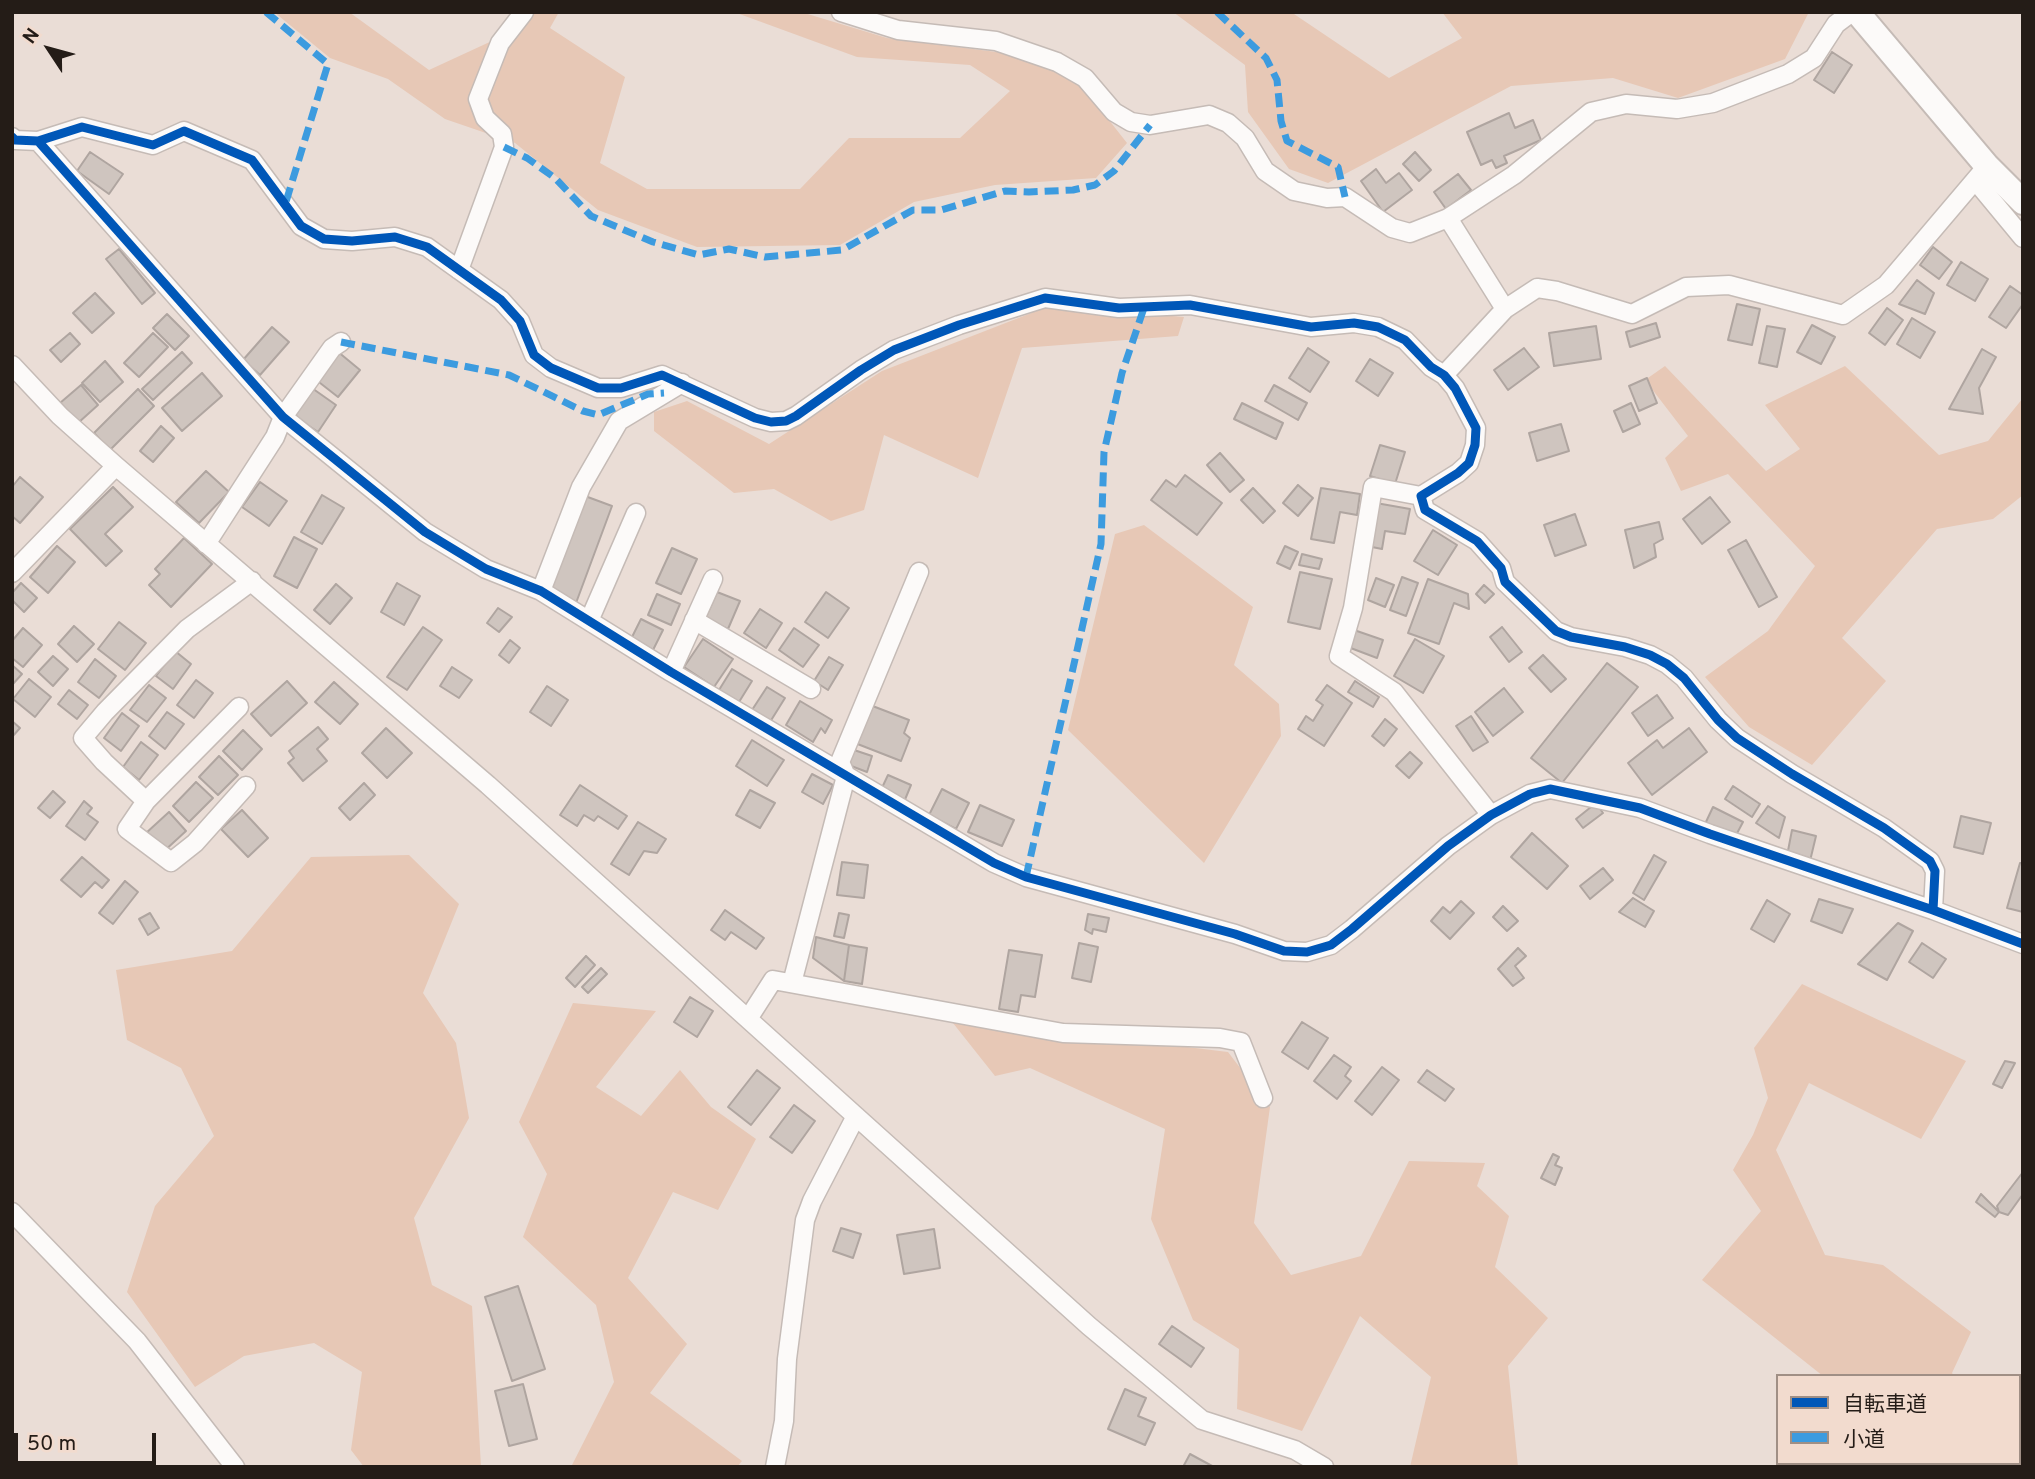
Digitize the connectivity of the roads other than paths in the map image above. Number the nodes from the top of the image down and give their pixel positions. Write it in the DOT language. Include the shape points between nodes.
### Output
graph roads {
  1 [pos="524,12"];
  2 [pos="841,12"];
  3 [pos="1854,12"];
  4 [pos="12,138"];
  5 [pos="37,141"];
  6 [pos="1981,173"];
  7 [pos="2023,202"];
  8 [pos="1448,218"];
  9 [pos="2023,238"];
  10 [pos="459,270"];
  11 [pos="1505,309"];
  12 [pos="341,342"];
  13 [pos="12,365"];
  14 [pos="1444,375"];
  15 [pos="682,383"];
  16 [pos="283,417"];
  17 [pos="116,466"];
  18 [pos="1421,496"];
  19 [pos="636,513"];
  20 [pos="206,544"];
  21 [pos="919,572"];
  22 [pos="12,573"];
  23 [pos="713,579"];
  24 [pos="252,581"];
  25 [pos="541,592"];
  26 [pos="694,620"];
  27 [pos="589,621"];
  28 [pos="671,672"];
  29 [pos="811,689"];
  30 [pos="239,707"];
  31 [pos="846,776"];
  32 [pos="246,786"];
  33 [pos="146,801"];
  34 [pos="1491,815"];
  35 [pos="1933,910"];
  36 [pos="2023,944"];
  37 [pos="792,984"];
  38 [pos="748,1019"];
  39 [pos="1263,1098"];
  40 [pos="856,1116"];
  41 [pos="12,1213"];
  42 [pos="235,1467"];
  43 [pos="775,1467"];
  44 [pos="1324,1467"];
  1 -- 10 [label="street" via="500,43 478,99 485,118 502,134 504,146"];
  2 -- 8 [label="street" via="898,30 996,41 1057,62 1085,78 1114,112 1131,122 1150,125 1209,115 1245,138 1265,171 1294,191 1346,197 1392,229 1410,233"];
  3 -- 6 [label="street"];
  3 -- 8 [label="street" via="1836,24 1814,58 1788,74 1713,103 1677,109 1626,104 1591,112 1514,175"];
  4 -- 5 [label="street"];
  5 -- 10 [label="street" via="82,127 153,145 184,131 252,160 301,226 324,239 395,237 427,247"];
  5 -- 16 [label="street"];
  6 -- 7 [label="street"];
  6 -- 9 [label="street"];
  6 -- 11 [label="street" via="1886,285 1843,316 1729,285 1686,287 1632,314 1537,288"];
  8 -- 11 [label="street"];
  10 -- 15 [label="street" via="501,300 520,321 534,355 551,368 598,388 621,388 662,375"];
  11 -- 14 [label="street"];
  12 -- 16 [label="street"];
  13 -- 17 [label="street"];
  14 -- 15 [label="street" via="1405,340 1378,327 1354,323 1311,327 1190,305 1119,308 1045,298 894,350 786,421 755,418"];
  14 -- 18 [label="street" via="1476,428 1475,445 1469,463"];
  15 -- 25 [label="street" via="619,421 581,487"];
  16 -- 20 [label="street" via="275,437"];
  16 -- 25 [label="street" via="425,532 486,569"];
  17 -- 20 [label="street"];
  17 -- 22 [label="street"];
  18 -- 34 [label="street" via="1373,487 1353,608 1339,656 1394,692"];
  18 -- 35 [label="street" via="1426,510 1477,541 1501,568 1505,582 1556,631 1625,647 1667,664 1737,738 1930,860 1936,871"];
  19 -- 27 [label="street"];
  20 -- 24 [label="street"];
  21 -- 31 [label="street" via="840,762"];
  23 -- 26 [label="street"];
  24 -- 33 [label="street" via="187,629 83,738"];
  24 -- 38 [label="street"];
  25 -- 27 [label="street"];
  26 -- 28 [label="street"];
  26 -- 29 [label="street"];
  27 -- 28 [label="street"];
  28 -- 31 [label="street"];
  30 -- 33 [label="street"];
  31 -- 34 [label="street" via="1026,877 1284,951 1307,952 1331,945"];
  31 -- 37 [label="street"];
  32 -- 33 [label="street" via="195,843 171,862 127,829"];
  34 -- 35 [label="street" via="1550,789 1628,805"];
  35 -- 36 [label="street"];
  37 -- 38 [label="street" via="773,980"];
  37 -- 39 [label="street" via="1063,1033 1241,1042"];
  38 -- 40 [label="street"];
  40 -- 43 [label="street" via="805,1220"];
  40 -- 44 [label="street" via="1089,1326 1202,1420 1295,1450"];
  41 -- 42 [label="street" via="137,1341"];
}
